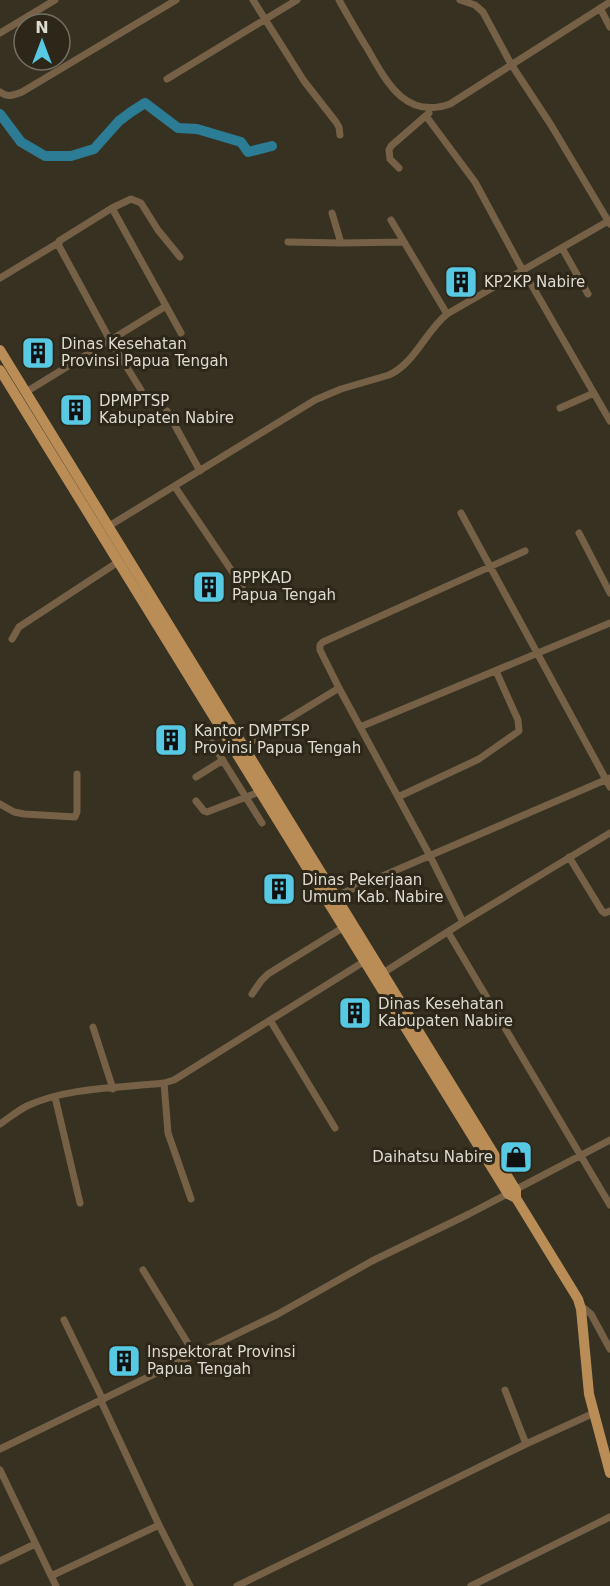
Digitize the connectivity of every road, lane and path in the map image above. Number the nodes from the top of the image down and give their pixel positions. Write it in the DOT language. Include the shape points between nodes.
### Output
graph roads {
  1 [pos="55,0"];
  2 [pos="176,0"];
  3 [pos="253,0"];
  4 [pos="297,0"];
  5 [pos="339,0"];
  6 [pos="460,0"];
  7 [pos="610,2"];
  8 [pos="600,8"];
  9 [pos="266,20"];
  10 [pos="610,27"];
  11 [pos="0,33"];
  12 [pos="511,64"];
  13 [pos="167,79"];
  14 [pos="0,92"];
  15 [pos="432,108"];
  16 [pos="426,116"];
  17 [pos="340,135"];
  18 [pos="399,168"];
  19 [pos="112,208"];
  20 [pos="332,213"];
  21 [pos="391,220"];
  22 [pos="610,222"];
  23 [pos="288,242"];
  24 [pos="404,242"];
  25 [pos="58,243"];
  26 [pos="341,243"];
  27 [pos="562,248"];
  28 [pos="180,257"];
  29 [pos="523,270"];
  30 [pos="0,278"];
  31 [pos="588,294"];
  32 [pos="166,306"];
  33 [pos="447,314"];
  34 [pos="182,333"];
  35 [pos="111,340"];
  36 [pos="0,350"];
  37 [pos="0,370"];
  38 [pos="141,390"];
  39 [pos="26,392"];
  40 [pos="594,393"];
  41 [pos="560,408"];
  42 [pos="167,411"];
  43 [pos="610,421"];
  44 [pos="50,442"];
  45 [pos="201,471"];
  46 [pos="174,487"];
  47 [pos="461,513"];
  48 [pos="109,526"];
  49 [pos="579,533"];
  50 [pos="525,551"];
  51 [pos="118,562"];
  52 [pos="489,567"];
  53 [pos="242,586"];
  54 [pos="141,589"];
  55 [pos="610,593"];
  56 [pos="610,623"];
  57 [pos="12,639"];
  58 [pos="538,654"];
  59 [pos="496,671"];
  60 [pos="339,688"];
  61 [pos="360,727"];
  62 [pos="212,743"];
  63 [pos="244,746"];
  64 [pos="223,760"];
  65 [pos="77,774"];
  66 [pos="196,777"];
  67 [pos="608,779"];
  68 [pos="610,787"];
  69 [pos="265,789"];
  70 [pos="398,797"];
  71 [pos="246,798"];
  72 [pos="196,801"];
  73 [pos="0,804"];
  74 [pos="262,823"];
  75 [pos="610,833"];
  76 [pos="430,856"];
  77 [pos="570,857"];
  78 [pos="336,897"];
  79 [pos="610,911"];
  80 [pos="463,922"];
  81 [pos="344,927"];
  82 [pos="448,932"];
  83 [pos="365,961"];
  84 [pos="383,973"];
  85 [pos="252,994"];
  86 [pos="270,1020"];
  87 [pos="93,1027"];
  88 [pos="164,1083"];
  89 [pos="113,1089"];
  90 [pos="56,1097"];
  91 [pos="0,1124"];
  92 [pos="335,1128"];
  93 [pos="610,1140"];
  94 [pos="580,1156"];
  95 [pos="513,1194"];
  96 [pos="191,1199"];
  97 [pos="80,1203"];
  98 [pos="610,1205"];
  99 [pos="143,1270"];
  100 [pos="580,1305"];
  101 [pos="64,1320"];
  102 [pos="610,1349"];
  103 [pos="195,1354"];
  104 [pos="505,1390"];
  105 [pos="102,1400"];
  106 [pos="594,1413"];
  107 [pos="526,1444"];
  108 [pos="1,1446"];
  109 [pos="0,1470"];
  110 [pos="610,1473"];
  111 [pos="610,1517"];
  112 [pos="159,1525"];
  113 [pos="35,1544"];
  114 [pos="0,1561"];
  115 [pos="51,1576"];
  116 [pos="56,1586"];
  117 [pos="190,1586"];
  118 [pos="237,1586"];
  119 [pos="471,1586"];
  1 -- 11 [label="street"];
  2 -- 14 [label="street" via="22,92 8,96"];
  3 -- 9 [label="street"];
  4 -- 9 [label="street"];
  5 -- 15 [label="street" via="387,83 415,105"];
  6 -- 12 [label="street" via="483,12"];
  7 -- 8 [label="street"];
  8 -- 10 [label="street"];
  8 -- 12 [label="street"];
  9 -- 13 [label="street"];
  9 -- 17 [label="street" via="304,81 336,122"];
  12 -- 15 [label="street" via="450,104"];
  12 -- 22 [label="street"];
  15 -- 16 [label="street"];
  16 -- 18 [label="street" via="391,146 390,159"];
  16 -- 29 [label="street" via="475,182"];
  19 -- 25 [label="street"];
  19 -- 28 [label="street" via="131,199 141,203"];
  19 -- 32 [label="street"];
  20 -- 26 [label="street"];
  21 -- 24 [label="street"];
  22 -- 27 [label="street"];
  23 -- 26 [label="street"];
  24 -- 26 [label="street"];
  24 -- 33 [label="street"];
  25 -- 30 [label="street"];
  25 -- 35 [label="street"];
  27 -- 29 [label="street"];
  27 -- 31 [label="street"];
  29 -- 33 [label="street"];
  29 -- 40 [label="street"];
  32 -- 34 [label="street"];
  32 -- 35 [label="street"];
  33 -- 45 [label="street" via="397,371 322,396"];
  35 -- 38 [label="street"];
  35 -- 39 [label="street"];
  36 -- 39 [label="main road"];
  37 -- 44 [label="main road"];
  39 -- 44 [label="main road"];
  40 -- 41 [label="street"];
  40 -- 43 [label="street"];
  42 -- 45 [label="street"];
  44 -- 48 [label="main road"];
  44 -- 51 [label="main road"];
  45 -- 46 [label="street"];
  46 -- 48 [label="street"];
  46 -- 53 [label="street"];
  47 -- 52 [label="street"];
  48 -- 54 [label="main road"];
  49 -- 55 [label="street"];
  50 -- 52 [label="street"];
  51 -- 54 [label="main road"];
  51 -- 57 [label="street" via="19,627"];
  52 -- 58 [label="street"];
  52 -- 60 [label="street" via="320,644"];
  54 -- 63 [label="main road"];
  54 -- 69 [label="main road"];
  56 -- 58 [label="street"];
  58 -- 59 [label="street"];
  58 -- 67 [label="street"];
  59 -- 61 [label="street"];
  59 -- 70 [label="street" via="518,720 519,731 479,759"];
  60 -- 61 [label="street"];
  60 -- 63 [label="street"];
  61 -- 70 [label="street"];
  62 -- 64 [label="street"];
  63 -- 69 [label="main road"];
  64 -- 66 [label="street"];
  64 -- 71 [label="street"];
  65 -- 73 [label="street" via="75,817 24,814"];
  67 -- 68 [label="street"];
  67 -- 76 [label="street"];
  69 -- 71 [label="street"];
  69 -- 78 [label="main road"];
  69 -- 81 [label="main road"];
  70 -- 76 [label="street"];
  71 -- 72 [label="street" via="207,812"];
  71 -- 74 [label="street"];
  75 -- 77 [label="street"];
  76 -- 78 [label="street"];
  76 -- 80 [label="street"];
  77 -- 79 [label="street" via="602,911"];
  77 -- 80 [label="street"];
  78 -- 84 [label="main road"];
  80 -- 82 [label="street"];
  81 -- 83 [label="main road"];
  81 -- 85 [label="street" via="267,974"];
  82 -- 84 [label="street"];
  82 -- 94 [label="street"];
  83 -- 86 [label="street"];
  83 -- 95 [label="main road"];
  84 -- 95 [label="main road"];
  86 -- 88 [label="street"];
  86 -- 92 [label="street"];
  87 -- 89 [label="street"];
  88 -- 89 [label="street"];
  88 -- 96 [label="street" via="168,1133"];
  89 -- 90 [label="street"];
  90 -- 91 [label="street" via="27,1107"];
  90 -- 97 [label="street"];
  93 -- 94 [label="street"];
  94 -- 95 [label="street"];
  94 -- 98 [label="street"];
  95 -- 100 [label="main road"];
  95 -- 103 [label="street" via="372,1261 278,1314"];
  99 -- 103 [label="street"];
  100 -- 102 [label="street" via="591,1314"];
  100 -- 106 [label="main road"];
  101 -- 105 [label="street"];
  103 -- 105 [label="street"];
  104 -- 107 [label="street"];
  105 -- 108 [label="street"];
  105 -- 112 [label="street"];
  106 -- 107 [label="street"];
  106 -- 110 [label="main road"];
  107 -- 118 [label="street"];
  109 -- 113 [label="street"];
  111 -- 119 [label="street"];
  112 -- 115 [label="street"];
  112 -- 117 [label="street"];
  113 -- 114 [label="street"];
  113 -- 115 [label="street"];
  115 -- 116 [label="street"];
}
